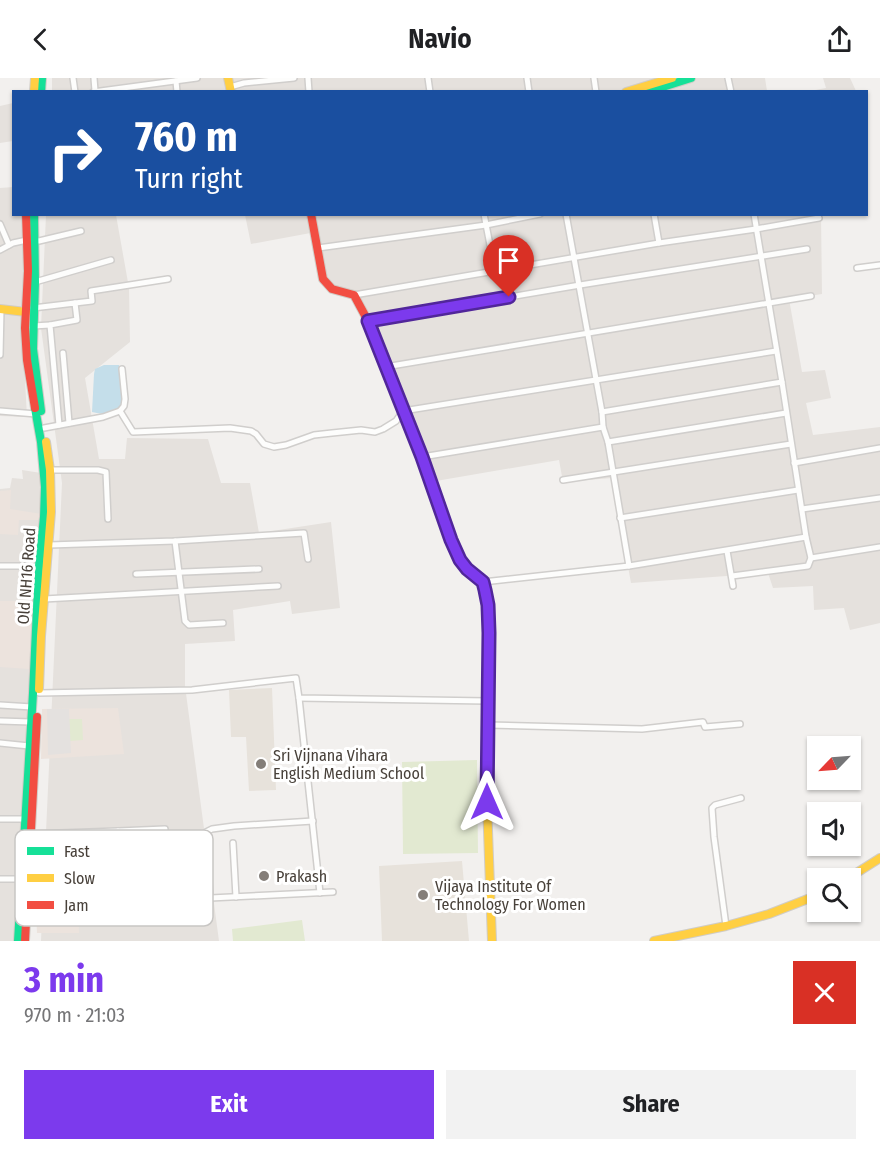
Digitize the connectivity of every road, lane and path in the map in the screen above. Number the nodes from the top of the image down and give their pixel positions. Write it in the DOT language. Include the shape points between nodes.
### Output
graph roads {
  1 [pos="197,78"];
  2 [pos="228,78"];
  3 [pos="294,78"];
  4 [pos="672,78"];
  5 [pos="691,78"];
  6 [pos="176,81"];
  7 [pos="231,89"];
  8 [pos="102,90"];
  9 [pos="177,90"];
  10 [pos="633,90"];
  11 [pos="653,90"];
  12 [pos="26,216"];
  13 [pos="34,216"];
  14 [pos="311,216"];
  15 [pos="484,216"];
  16 [pos="530,216"];
  17 [pos="566,216"];
  18 [pos="654,216"];
  19 [pos="754,216"];
  20 [pos="819,218"];
  21 [pos="0,224"];
  22 [pos="486,225"];
  23 [pos="756,229"];
  24 [pos="81,231"];
  25 [pos="30,240"];
  26 [pos="659,243"];
  27 [pos="9,245"];
  28 [pos="318,248"];
  29 [pos="807,249"];
  30 [pos="0,250"];
  31 [pos="574,257"];
  32 [pos="761,257"];
  33 [pos="111,260"];
  34 [pos="880,265"];
  35 [pos="857,268"];
  36 [pos="495,270"];
  37 [pos="168,279"];
  38 [pos="34,282"];
  39 [pos="580,285"];
  40 [pos="354,295"];
  41 [pos="811,296"];
  42 [pos="75,303"];
  43 [pos="769,303"];
  44 [pos="1,310"];
  45 [pos="29,310"];
  46 [pos="368,321"];
  47 [pos="33,326"];
  48 [pos="50,326"];
  49 [pos="588,334"];
  50 [pos="776,351"];
  51 [pos="63,353"];
  52 [pos="0,355"];
  53 [pos="385,367"];
  54 [pos="122,369"];
  55 [pos="596,380"];
  56 [pos="782,382"];
  57 [pos="0,411"];
  58 [pos="120,411"];
  59 [pos="403,411"];
  60 [pos="602,412"];
  61 [pos="786,413"];
  62 [pos="36,414"];
  63 [pos="69,423"];
  64 [pos="58,425"];
  65 [pos="603,427"];
  66 [pos="44,428"];
  67 [pos="608,442"];
  68 [pos="791,444"];
  69 [pos="880,448"];
  70 [pos="422,457"];
  71 [pos="794,463"];
  72 [pos="50,470"];
  73 [pos="613,473"];
  74 [pos="563,480"];
  75 [pos="798,490"];
  76 [pos="880,498"];
  77 [pos="801,509"];
  78 [pos="620,518"];
  79 [pos="108,519"];
  80 [pos="806,537"];
  81 [pos="175,541"];
  82 [pos="49,545"];
  83 [pos="880,547"];
  84 [pos="727,551"];
  85 [pos="812,558"];
  86 [pos="308,559"];
  87 [pos="0,566"];
  88 [pos="39,566"];
  89 [pos="629,566"];
  90 [pos="259,569"];
  91 [pos="178,573"];
  92 [pos="136,574"];
  93 [pos="732,576"];
  94 [pos="483,582"];
  95 [pos="278,586"];
  96 [pos="733,586"];
  97 [pos="181,592"];
  98 [pos="44,599"];
  99 [pos="223,623"];
  100 [pos="39,693"];
  101 [pos="299,698"];
  102 [pos="488,700"];
  103 [pos="0,705"];
  104 [pos="32,707"];
  105 [pos="0,721"];
  106 [pos="31,722"];
  107 [pos="740,723"];
  108 [pos="487,725"];
  109 [pos="0,743"];
  110 [pos="29,746"];
  111 [pos="741,798"];
  112 [pos="0,819"];
  113 [pos="25,819"];
  114 [pos="313,821"];
  115 [pos="165,829"];
  116 [pos="24,830"];
  117 [pos="31,830"];
  118 [pos="142,830"];
  119 [pos="210,830"];
  120 [pos="233,843"];
  121 [pos="880,858"];
  122 [pos="861,870"];
  123 [pos="333,892"];
  124 [pos="320,893"];
  125 [pos="236,897"];
  126 [pos="213,899"];
  127 [pos="807,899"];
  128 [pos="19,926"];
  129 [pos="26,926"];
  130 [pos="726,926"];
  131 [pos="665,940"];
  132 [pos="18,941"];
  133 [pos="25,941"];
  134 [pos="492,941"];
  135 [pos="654,941"];
  1 -- 6 [label="street"];
  2 -- 7 [label="main road"];
  3 -- 7 [label="street" via="244,83"];
  4 -- 10 [label="main road"];
  5 -- 11 [label="main road"];
  6 -- 8 [label="street"];
  6 -- 9 [label="street"];
  12 -- 25 [label="main road, Old NH16 Road"];
  13 -- 25 [label="main road, Old NH16 Road"];
  14 -- 28 [label="main road"];
  15 -- 22 [label="street"];
  16 -- 22 [label="street"];
  17 -- 31 [label="street"];
  18 -- 26 [label="street"];
  19 -- 23 [label="street"];
  20 -- 23 [label="street"];
  21 -- 27 [label="street"];
  22 -- 28 [label="street"];
  22 -- 36 [label="street"];
  23 -- 26 [label="street"];
  23 -- 32 [label="street"];
  24 -- 25 [label="street"];
  25 -- 27 [label="street"];
  25 -- 38 [label="main road, Old NH16 Road"];
  25 -- 45 [label="main road, Old NH16 Road"];
  26 -- 31 [label="street"];
  27 -- 30 [label="street"];
  28 -- 40 [label="main road" via="326,286"];
  29 -- 32 [label="street"];
  31 -- 36 [label="street"];
  31 -- 39 [label="street"];
  32 -- 39 [label="street"];
  32 -- 43 [label="street"];
  33 -- 38 [label="street"];
  34 -- 35 [label="street"];
  36 -- 40 [label="street"];
  37 -- 42 [label="street" via="91,291 92,301"];
  38 -- 45 [label="main road, Old NH16 Road"];
  39 -- 46 [label="street"];
  39 -- 49 [label="street"];
  40 -- 46 [label="main road"];
  41 -- 43 [label="street"];
  42 -- 45 [label="street"];
  42 -- 48 [label="street" via="77,320"];
  43 -- 49 [label="street"];
  43 -- 50 [label="street"];
  44 -- 45 [label="main road"];
  44 -- 52 [label="street"];
  45 -- 47 [label="main road, Old NH16 Road"];
  45 -- 62 [label="main road, Old NH16 Road" via="27,360"];
  46 -- 53 [label="main road"];
  47 -- 48 [label="street"];
  47 -- 66 [label="main road, Old NH16 Road"];
  48 -- 64 [label="street"];
  49 -- 53 [label="street"];
  49 -- 55 [label="street"];
  50 -- 55 [label="street"];
  50 -- 56 [label="street"];
  51 -- 63 [label="street"];
  53 -- 59 [label="main road"];
  54 -- 58 [label="street" via="125,399"];
  55 -- 59 [label="street"];
  55 -- 60 [label="street"];
  56 -- 60 [label="street"];
  56 -- 61 [label="street"];
  57 -- 62 [label="street"];
  58 -- 59 [label="street" via="133,432 251,430 264,444 274,447 315,435 375,432 396,421"];
  58 -- 63 [label="street"];
  59 -- 70 [label="main road"];
  60 -- 65 [label="street"];
  61 -- 67 [label="street"];
  61 -- 68 [label="street"];
  62 -- 88 [label="main road, Old NH16 Road" via="45,488"];
  63 -- 64 [label="street"];
  64 -- 66 [label="street"];
  65 -- 67 [label="street"];
  65 -- 70 [label="street"];
  66 -- 72 [label="main road, Old NH16 Road"];
  67 -- 73 [label="street"];
  68 -- 71 [label="street"];
  68 -- 73 [label="street"];
  69 -- 71 [label="street"];
  70 -- 94 [label="main road" via="460,560"];
  71 -- 75 [label="street"];
  72 -- 79 [label="street" via="106,472"];
  72 -- 82 [label="main road, Old NH16 Road"];
  73 -- 74 [label="street"];
  73 -- 78 [label="street"];
  75 -- 77 [label="street"];
  75 -- 78 [label="street"];
  76 -- 77 [label="street"];
  77 -- 80 [label="street"];
  78 -- 89 [label="street"];
  80 -- 84 [label="street"];
  80 -- 85 [label="street"];
  81 -- 82 [label="street"];
  81 -- 86 [label="street" via="304,533"];
  81 -- 91 [label="street"];
  82 -- 98 [label="main road, Old NH16 Road"];
  83 -- 85 [label="street"];
  84 -- 89 [label="street"];
  84 -- 93 [label="street"];
  85 -- 93 [label="street" via="808,566"];
  87 -- 88 [label="street"];
  88 -- 104 [label="main road, Old NH16 Road"];
  89 -- 94 [label="street"];
  90 -- 91 [label="street"];
  91 -- 92 [label="street"];
  91 -- 97 [label="street"];
  93 -- 96 [label="street"];
  94 -- 102 [label="main road" via="488,605"];
  95 -- 97 [label="street"];
  97 -- 98 [label="street"];
  97 -- 99 [label="street" via="186,623"];
  98 -- 100 [label="main road, Old NH16 Road"];
  100 -- 101 [label="street" via="183,690 297,675"];
  100 -- 117 [label="main road, Old NH16 Road"];
  101 -- 102 [label="street"];
  101 -- 114 [label="street"];
  102 -- 108 [label="main road"];
  103 -- 104 [label="street"];
  104 -- 106 [label="main road, Old NH16 Road"];
  105 -- 106 [label="street"];
  106 -- 110 [label="main road, Old NH16 Road"];
  107 -- 108 [label="street" via="705,727 704,722 642,729"];
  108 -- 134 [label="main road"];
  109 -- 110 [label="street"];
  110 -- 113 [label="main road, Old NH16 Road"];
  111 -- 130 [label="street" via="712,808"];
  112 -- 113 [label="street"];
  113 -- 116 [label="main road, Old NH16 Road"];
  114 -- 119 [label="street"];
  114 -- 124 [label="street"];
  115 -- 118 [label="street"];
  120 -- 125 [label="street"];
  121 -- 122 [label="main road"];
  123 -- 124 [label="street"];
  124 -- 125 [label="street"];
  125 -- 126 [label="street"];
  127 -- 130 [label="main road"];
  128 -- 132 [label="main road, Old NH16 Road"];
  129 -- 133 [label="main road, Old NH16 Road"];
  130 -- 131 [label="main road"];
  131 -- 135 [label="main road"];
}
